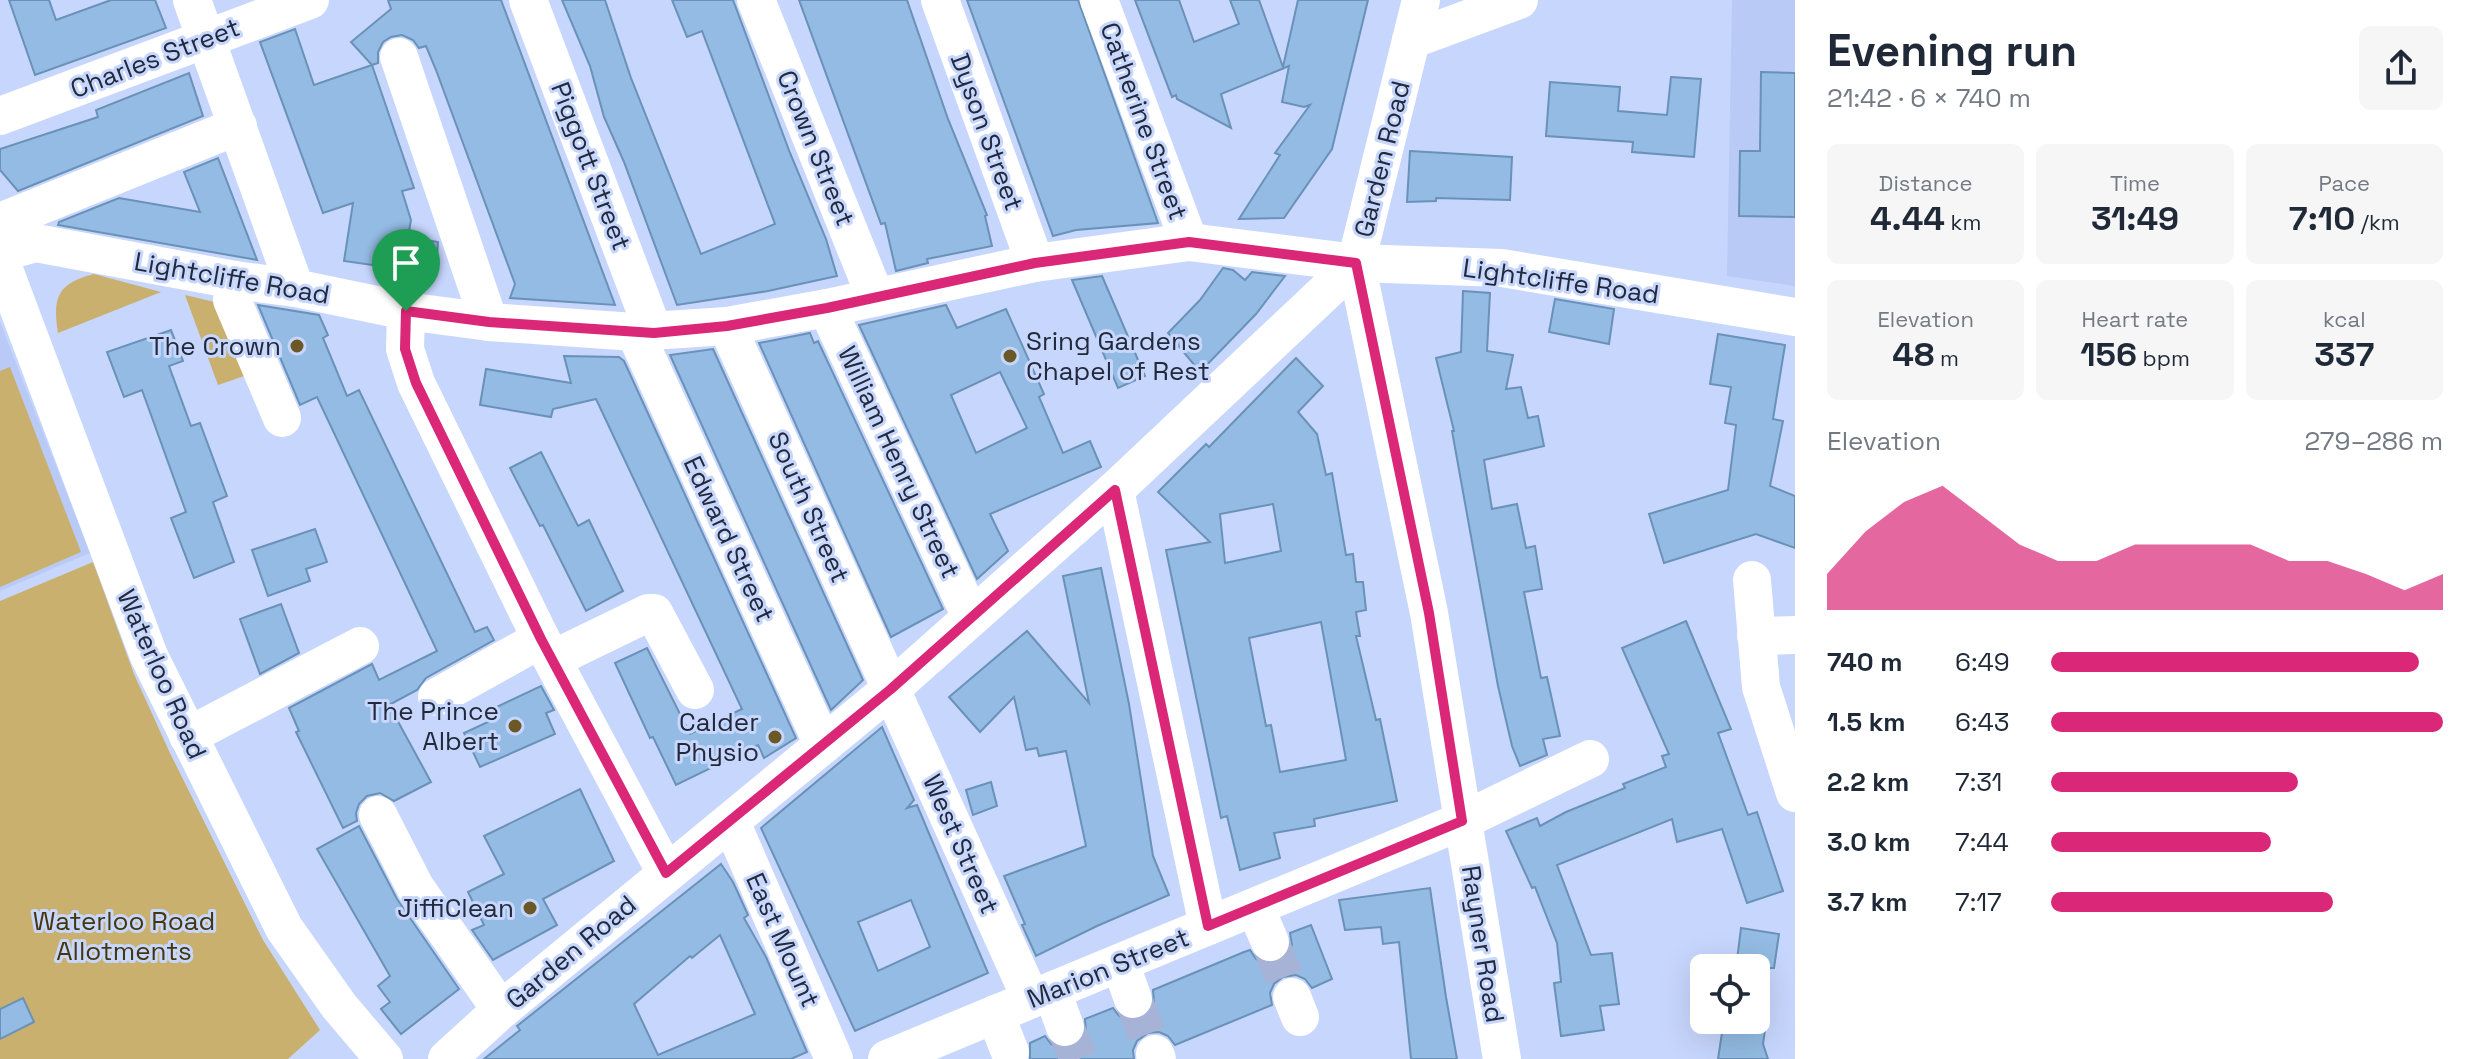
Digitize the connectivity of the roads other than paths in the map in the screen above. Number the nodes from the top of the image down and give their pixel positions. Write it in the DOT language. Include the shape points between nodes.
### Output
graph roads {
  1 [pos="192,0"];
  2 [pos="310,0"];
  3 [pos="528,0"];
  4 [pos="756,0"];
  5 [pos="940,0"];
  6 [pos="1099,0"];
  7 [pos="1421,0"];
  8 [pos="1519,0"];
  9 [pos="205,38"];
  10 [pos="1411,40"];
  11 [pos="399,57"];
  12 [pos="0,116"];
  13 [pos="238,126"];
  14 [pos="0,222"];
  15 [pos="1189,242"];
  16 [pos="0,256"];
  17 [pos="1035,263"];
  18 [pos="1356,263"];
  19 [pos="235,280"];
  20 [pos="295,288"];
  21 [pos="875,296"];
  22 [pos="827,308"];
  23 [pos="406,311"];
  24 [pos="1795,317"];
  25 [pos="489,322"];
  26 [pos="727,326"];
  27 [pos="644,332"];
  28 [pos="282,418"];
  29 [pos="1115,490"];
  30 [pos="1752,580"];
  31 [pos="971,617"];
  32 [pos="1795,635"];
  33 [pos="1756,636"];
  34 [pos="360,646"];
  35 [pos="547,649"];
  36 [pos="891,689"];
  37 [pos="695,690"];
  38 [pos="437,697"];
  39 [pos="188,736"];
  40 [pos="823,745"];
  41 [pos="1590,759"];
  42 [pos="1795,793"];
  43 [pos="378,815"];
  44 [pos="1462,821"];
  45 [pos="731,822"];
  46 [pos="666,873"];
  47 [pos="1255,907"];
  48 [pos="1208,926"];
  49 [pos="1270,942"];
  50 [pos="1120,963"];
  51 [pos="1042,995"];
  52 [pos="1133,999"];
  53 [pos="501,1010"];
  54 [pos="995,1014"];
  55 [pos="1065,1027"];
  56 [pos="1010,1052"];
  57 [pos="384,1059"];
  58 [pos="447,1059"];
  59 [pos="834,1059"];
  60 [pos="887,1059"];
  61 [pos="1502,1059"];
  1 -- 9 [label="street"];
  2 -- 9 [label="street, Charles Street"];
  3 -- 27 [label="street, Piggott Street"];
  4 -- 21 [label="street, Crown Street"];
  5 -- 17 [label="street, Dyson Street"];
  6 -- 15 [label="street, Catherine Street"];
  7 -- 10 [label="street, Garden Road"];
  8 -- 10 [label="street"];
  9 -- 12 [label="street, Charles Street"];
  9 -- 13 [label="street"];
  10 -- 18 [label="street, Garden Road"];
  11 -- 25 [label="street"];
  13 -- 14 [label="street"];
  13 -- 20 [label="street"];
  15 -- 17 [label="street, Lightcliffe Road"];
  15 -- 18 [label="street, Lightcliffe Road"];
  16 -- 19 [label="street, Lightcliffe Road" via="36,243"];
  16 -- 39 [label="street, Waterloo Road" via="138,628"];
  17 -- 21 [label="street, Lightcliffe Road"];
  18 -- 24 [label="street, Lightcliffe Road" via="1502,268"];
  18 -- 29 [label="street, Garden Road"];
  18 -- 44 [label="street, Rayner Road" via="1429,613"];
  19 -- 20 [label="street, Lightcliffe Road"];
  19 -- 28 [label="street" via="232,300"];
  20 -- 23 [label="street, Lightcliffe Road"];
  21 -- 22 [label="street, Lightcliffe Road"];
  22 -- 26 [label="street, Lightcliffe Road"];
  22 -- 31 [label="street, William Henry Street"];
  23 -- 25 [label="street, Lightcliffe Road"];
  23 -- 35 [label="street" via="405,349 416,383"];
  25 -- 27 [label="street, Lightcliffe Road"];
  26 -- 27 [label="street, Lightcliffe Road"];
  26 -- 36 [label="street, South Street"];
  27 -- 40 [label="street, Edward Street"];
  29 -- 31 [label="street, Garden Road"];
  29 -- 48 [label="street"];
  30 -- 33 [label="street"];
  31 -- 36 [label="street, Garden Road"];
  32 -- 33 [label="street"];
  33 -- 42 [label="street" via="1761,687"];
  34 -- 39 [label="street"];
  35 -- 37 [label="street" via="654,613"];
  35 -- 38 [label="street"];
  35 -- 46 [label="street"];
  36 -- 40 [label="street, Garden Road"];
  36 -- 51 [label="street, West Street"];
  39 -- 57 [label="street, Waterloo Road" via="284,928"];
  40 -- 45 [label="street, Garden Road"];
  41 -- 44 [label="street, Marion Street"];
  43 -- 53 [label="street" via="415,887"];
  44 -- 47 [label="street, Marion Street"];
  44 -- 61 [label="street, Rayner Road"];
  45 -- 46 [label="street, Garden Road"];
  45 -- 59 [label="street, East Mount"];
  46 -- 53 [label="street, Garden Road"];
  47 -- 48 [label="street, Marion Street"];
  47 -- 49 [label="street"];
  48 -- 50 [label="street, Marion Street"];
  50 -- 51 [label="street, Marion Street"];
  50 -- 52 [label="street"];
  51 -- 54 [label="street, Marion Street"];
  51 -- 55 [label="street, West Street"];
  53 -- 58 [label="street, Garden Road"];
  54 -- 56 [label="street"];
  54 -- 60 [label="street, Marion Street"];
}
